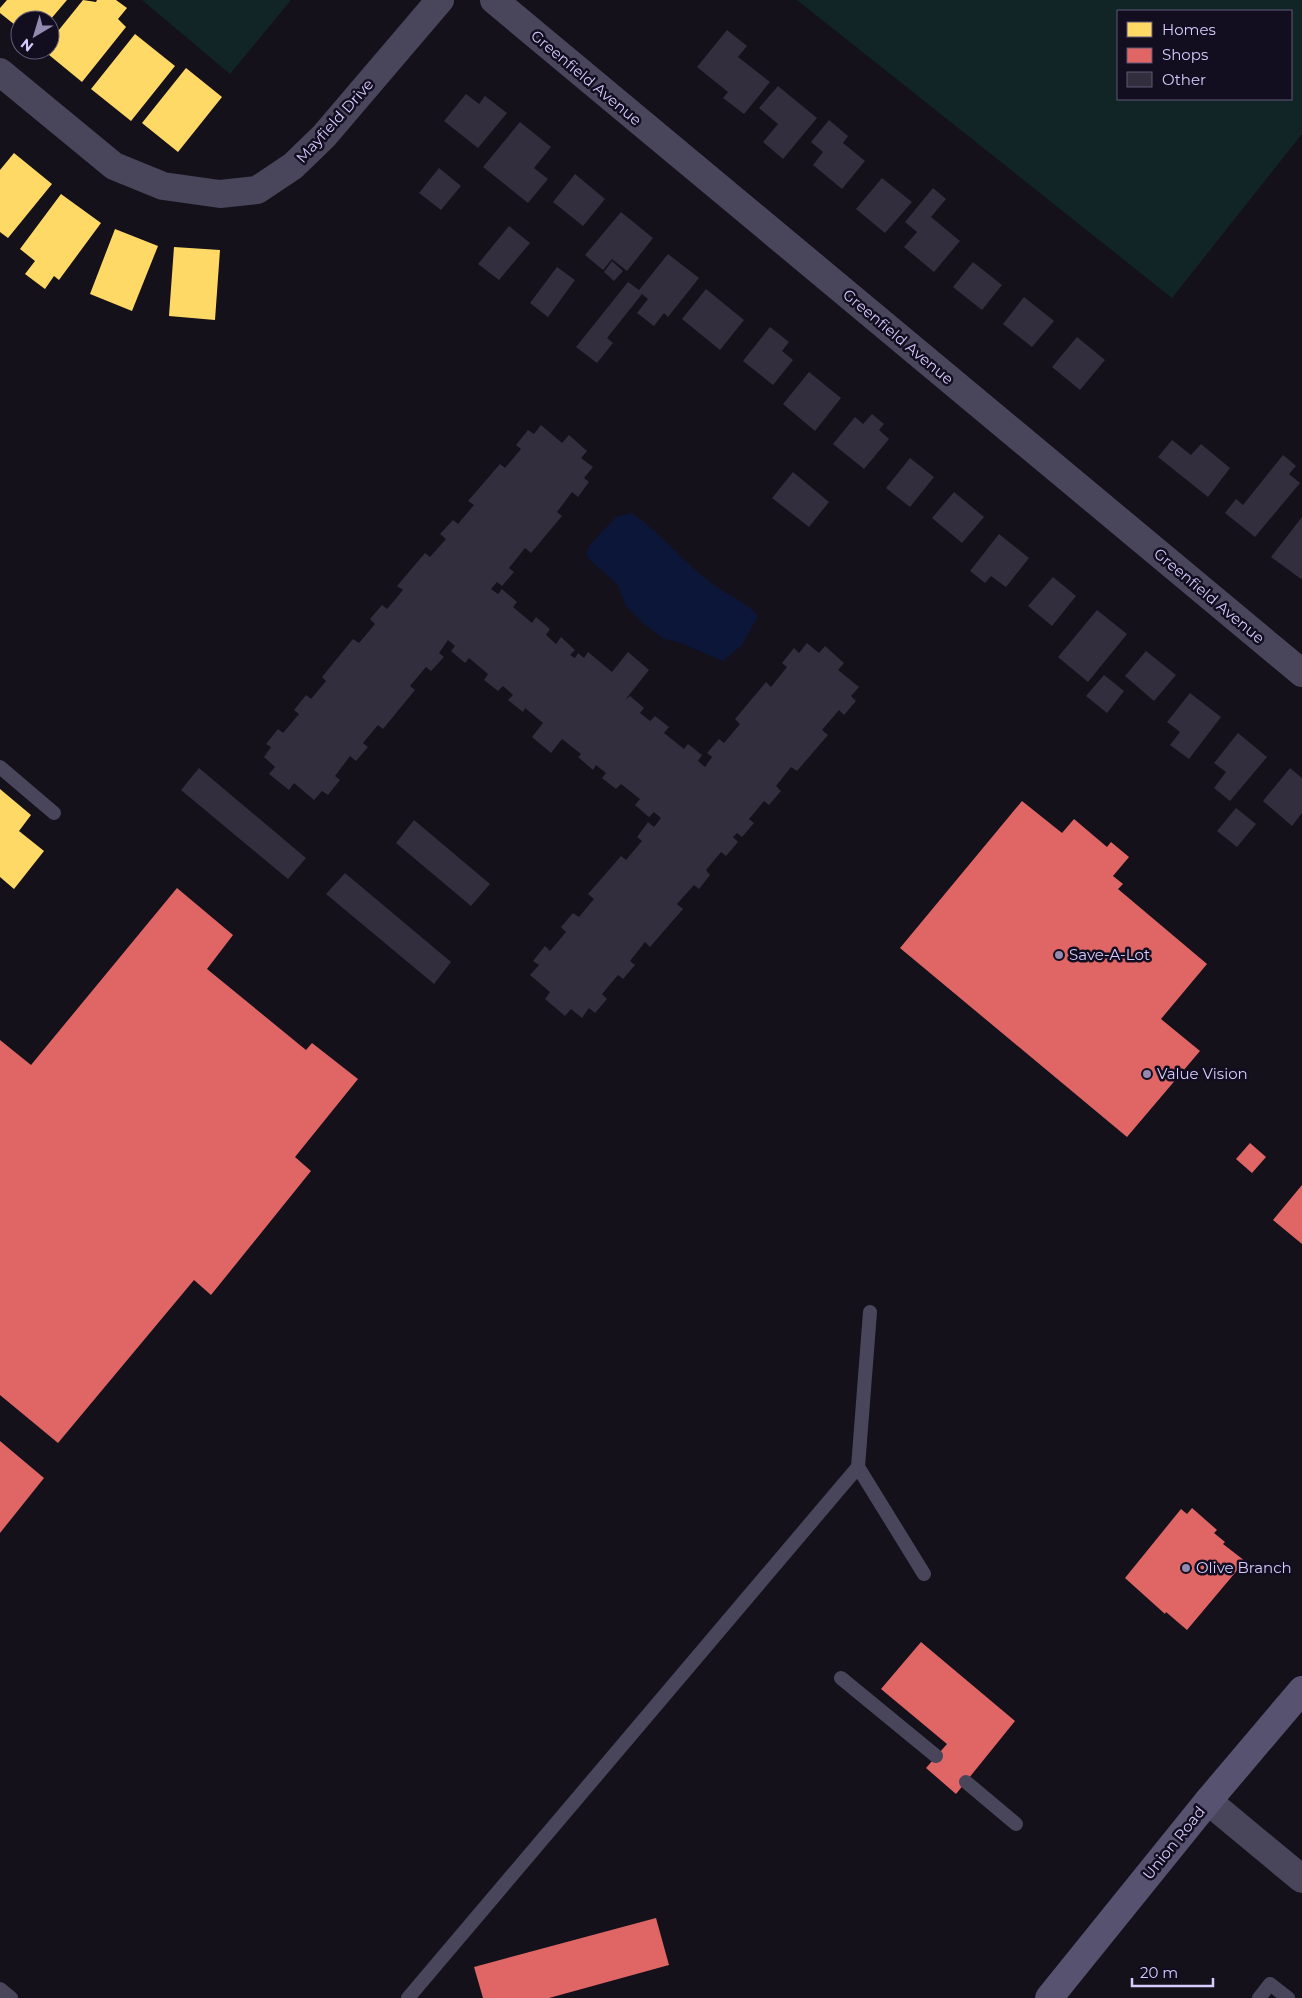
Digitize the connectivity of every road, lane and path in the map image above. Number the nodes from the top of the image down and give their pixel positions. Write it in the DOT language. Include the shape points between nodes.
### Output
graph roads {
  1 [pos="440,0"];
  2 [pos="494,0"];
  3 [pos="0,72"];
  4 [pos="1302,673"];
  5 [pos="0,767"];
  6 [pos="54,813"];
  7 [pos="870,1312"];
  8 [pos="858,1467"];
  9 [pos="924,1574"];
  10 [pos="841,1678"];
  11 [pos="1302,1690"];
  12 [pos="936,1756"];
  13 [pos="966,1782"];
  14 [pos="1208,1801"];
  15 [pos="1016,1824"];
  16 [pos="1302,1879"];
  17 [pos="0,1989"];
  18 [pos="11,1998"];
  19 [pos="408,1998"];
  20 [pos="1049,1998"];
  21 [pos="1259,1998"];
  22 [pos="1288,1998"];
  1 -- 3 [label="street, Mayfield Drive" via="324,136 293,166 257,190 220,194 163,186 114,166"];
  2 -- 4 [label="street, Greenfield Avenue"];
  5 -- 6 [label="lane"];
  7 -- 8 [label="lane"];
  8 -- 9 [label="lane"];
  8 -- 19 [label="lane"];
  10 -- 12 [label="lane"];
  11 -- 14 [label="main road, Union Road"];
  13 -- 15 [label="lane"];
  14 -- 16 [label="street"];
  14 -- 20 [label="main road, Union Road"];
  17 -- 18 [label="lane"];
  21 -- 22 [label="lane" via="1270,1984"];
}
